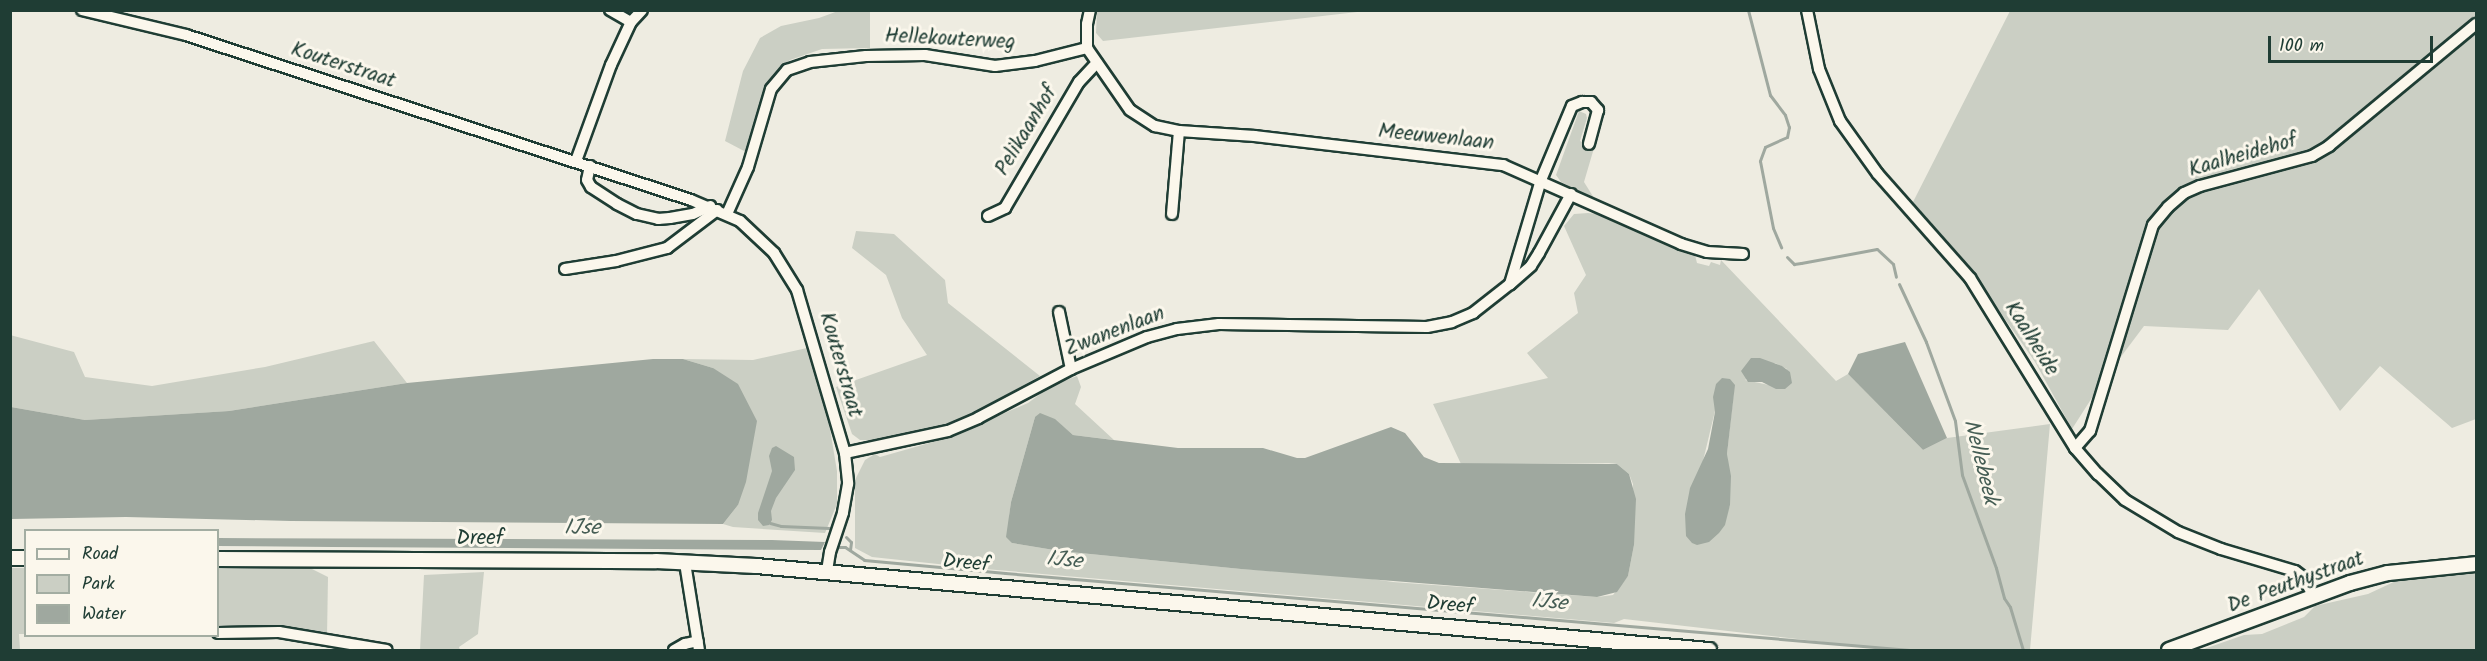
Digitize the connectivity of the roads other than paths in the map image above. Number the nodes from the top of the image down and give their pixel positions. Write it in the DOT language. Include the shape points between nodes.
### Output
graph roads {
  1 [pos="82,10"];
  2 [pos="610,10"];
  3 [pos="642,10"];
  4 [pos="1090,10"];
  5 [pos="1807,10"];
  6 [pos="631,22"];
  7 [pos="2476,24"];
  8 [pos="1088,48"];
  9 [pos="1097,63"];
  10 [pos="1179,131"];
  11 [pos="1588,144"];
  12 [pos="576,160"];
  13 [pos="590,166"];
  14 [pos="1541,180"];
  15 [pos="1571,194"];
  16 [pos="718,210"];
  17 [pos="1172,214"];
  18 [pos="988,216"];
  19 [pos="1743,254"];
  20 [pos="565,269"];
  21 [pos="1510,284"];
  22 [pos="1059,312"];
  23 [pos="1071,369"];
  24 [pos="2075,448"];
  25 [pos="845,453"];
  26 [pos="219,559"];
  27 [pos="685,563"];
  28 [pos="2476,564"];
  29 [pos="827,572"];
  30 [pos="2313,596"];
  31 [pos="219,633"];
  32 [pos="698,646"];
  33 [pos="386,651"];
  34 [pos="675,651"];
  35 [pos="1709,651"];
  36 [pos="2169,651"];
  1 -- 12 [label="street, Kouterstraat" via="186,35"];
  2 -- 6 [label="street"];
  3 -- 6 [label="street"];
  4 -- 8 [label="street"];
  5 -- 24 [label="street, Kaalheide" via="1819,69 1840,121 1878,174 1970,278"];
  6 -- 12 [label="street"];
  7 -- 24 [label="street, Kaalheidehof" via="2329,146 2312,156 2200,186 2168,207 2153,225 2090,431"];
  8 -- 9 [label="street, Meeuwenlaan"];
  8 -- 16 [label="street, Hellekouterweg" via="995,66 925,55 866,56 810,62 787,70 771,89 748,167"];
  9 -- 10 [label="street, Meeuwenlaan" via="1130,110 1149,123"];
  9 -- 18 [label="street, Pelikaanhof" via="1079,82 1005,208"];
  10 -- 14 [label="street, Meeuwenlaan" via="1471,159 1503,165"];
  10 -- 17 [label="street"];
  11 -- 14 [label="street" via="1598,110 1591,102 1582,102 1572,106"];
  12 -- 13 [label="street, Kouterstraat"];
  13 -- 16 [label="street, Kouterstraat"];
  13 -- 16 [label="street" via="587,180 591,187 638,214 658,219"];
  14 -- 15 [label="street, Meeuwenlaan"];
  14 -- 21 [label="street"];
  15 -- 19 [label="street, Meeuwenlaan" via="1681,244 1707,252"];
  15 -- 21 [label="street, Zwanenlaan" via="1531,266"];
  16 -- 20 [label="street" via="667,248"];
  16 -- 25 [label="street, Kouterstraat" via="764,242 794,283"];
  21 -- 23 [label="street, Zwanenlaan" via="1473,313 1427,327 1219,324 1147,337"];
  22 -- 23 [label="street"];
  23 -- 25 [label="street, Zwanenlaan" via="948,431"];
  24 -- 30 [label="street, Kaalheide" via="2125,500 2152,519 2221,549 2295,571"];
  25 -- 29 [label="street, Kouterstraat" via="848,484"];
  26 -- 27 [label="main road, Dreef"];
  27 -- 29 [label="main road, Dreef"];
  27 -- 32 [label="street"];
  28 -- 30 [label="main road, De Peuthystraat" via="2388,573"];
  29 -- 35 [label="main road, Dreef"];
  30 -- 36 [label="main road, De Peuthystraat"];
  31 -- 33 [label="street" via="279,632"];
  32 -- 34 [label="street" via="685,644"];
}
